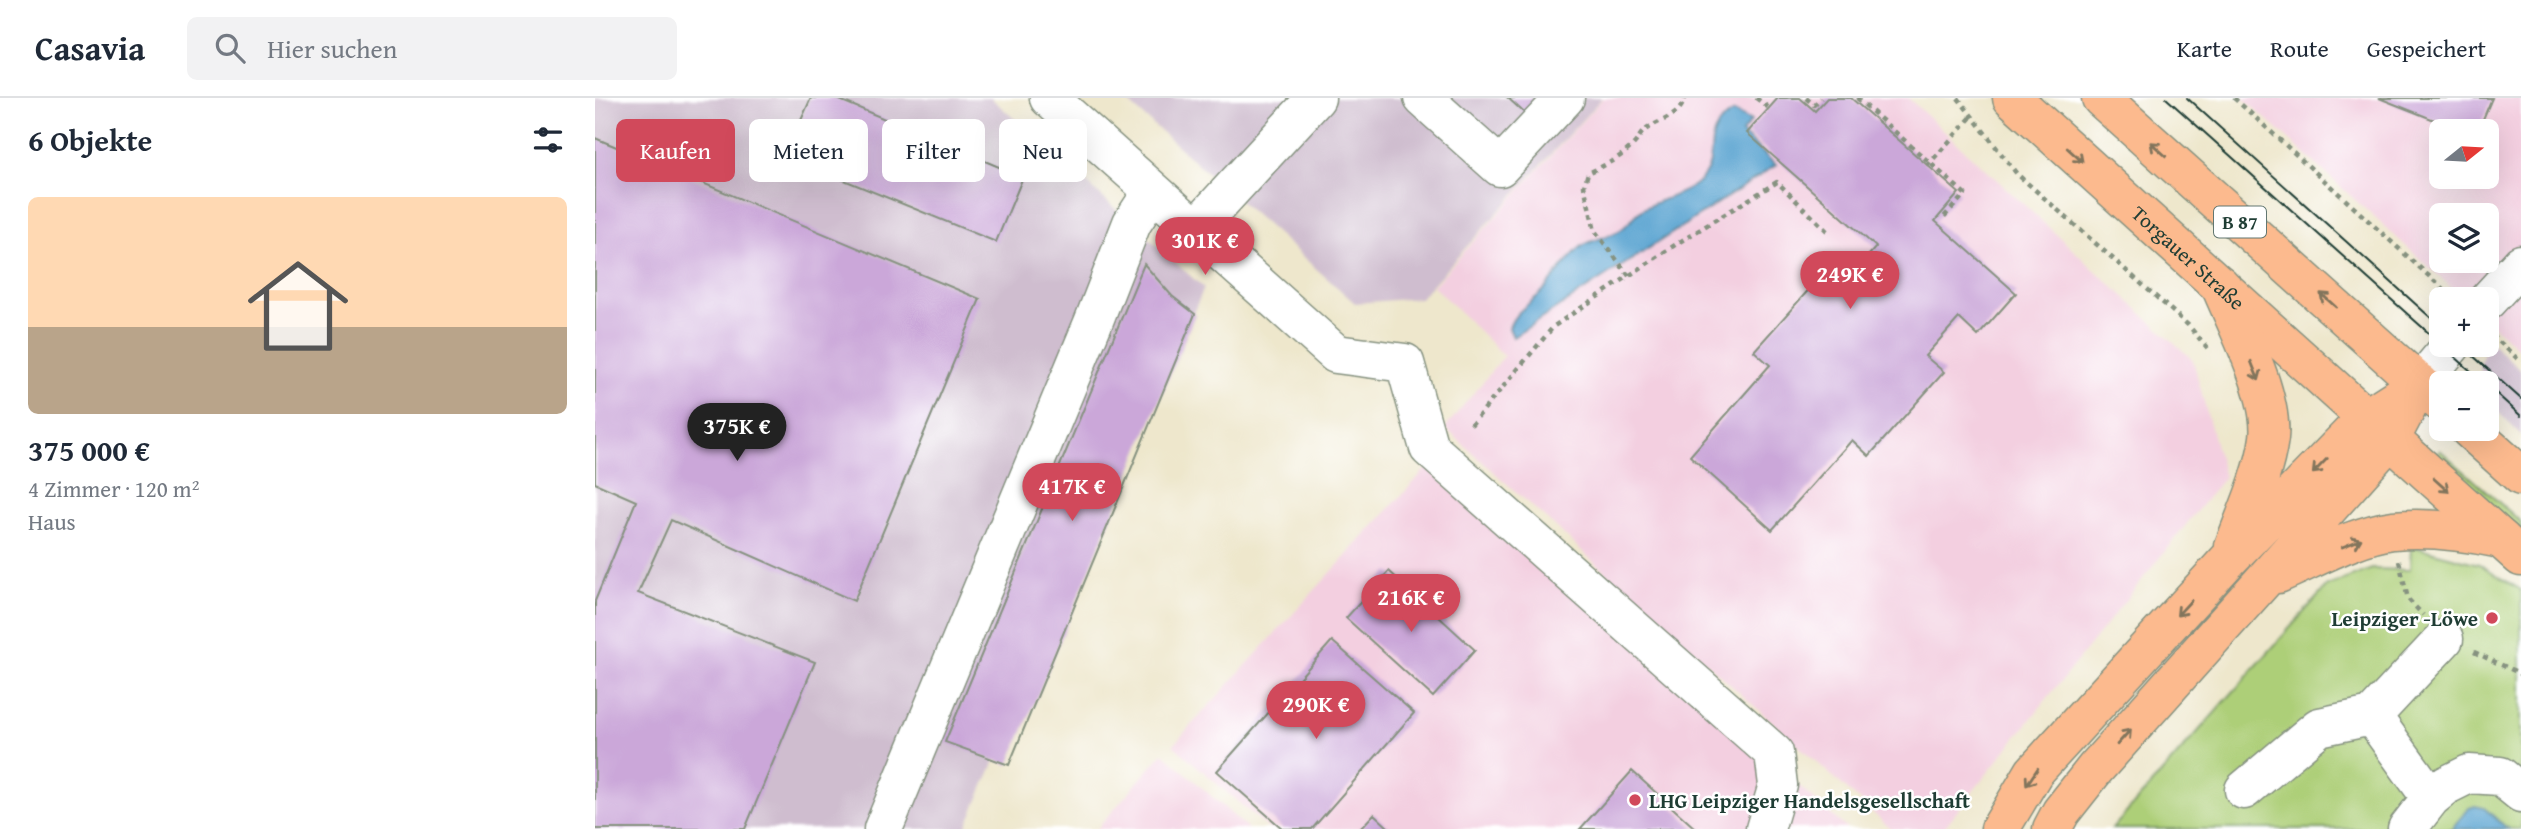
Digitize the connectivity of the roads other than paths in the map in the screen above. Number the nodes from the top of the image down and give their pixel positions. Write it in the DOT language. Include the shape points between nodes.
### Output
graph roads {
  1 [pos="1049,98"];
  2 [pos="1316,98"];
  3 [pos="1423,98"];
  4 [pos="1565,98"];
  5 [pos="2012,98"];
  6 [pos="2101,98"];
  7 [pos="1153,191"];
  8 [pos="1196,228"];
  9 [pos="2521,264"];
  10 [pos="2220,285"];
  11 [pos="2499,288"];
  12 [pos="2429,392"];
  13 [pos="2429,394"];
  14 [pos="2379,428"];
  15 [pos="2482,441"];
  16 [pos="2509,466"];
  17 [pos="2511,548"];
  18 [pos="2230,558"];
  19 [pos="2266,579"];
  20 [pos="2444,639"];
  21 [pos="2372,716"];
  22 [pos="2244,790"];
  23 [pos="2521,793"];
  24 [pos="2431,798"];
  25 [pos="883,829"];
  26 [pos="1765,829"];
  27 [pos="2000,829"];
  28 [pos="2052,829"];
  29 [pos="2407,829"];
  1 -- 7 [label="street"];
  2 -- 8 [label="street"];
  3 -- 4 [label="street" via="1500,167"];
  5 -- 10 [label="main road, Torgauer Straße / B 87, one-way"];
  12 -- 6 [label="main road, B 87, one-way"];
  7 -- 8 [label="street"];
  7 -- 25 [label="street" via="1132,223"];
  8 -- 26 [label="street" via="1336,354 1405,363 1429,447 1774,753 1778,785"];
  9 -- 11 [label="street"];
  10 -- 14 [label="main road, Torgauer Straße / B 87"];
  10 -- 18 [label="main road, one-way" via="2262,387 2269,419 2257,486"];
  13 -- 14 [label="main road"];
  14 -- 17 [label="main road, B 87, one-way"];
  14 -- 18 [label="main road, one-way"];
  14 -- 19 [label="main road"];
  15 -- 16 [label="main road"];
  19 -- 17 [label="main road, one-way" via="2355,541 2395,530 2468,532"];
  18 -- 27 [label="main road, one-way" via="2034,772"];
  28 -- 19 [label="main road, one-way" via="2095,769"];
  20 -- 21 [label="street"];
  21 -- 22 [label="street" via="2319,727"];
  21 -- 24 [label="street"];
  23 -- 24 [label="street" via="2500,776 2469,774"];
  24 -- 29 [label="street"];
}
